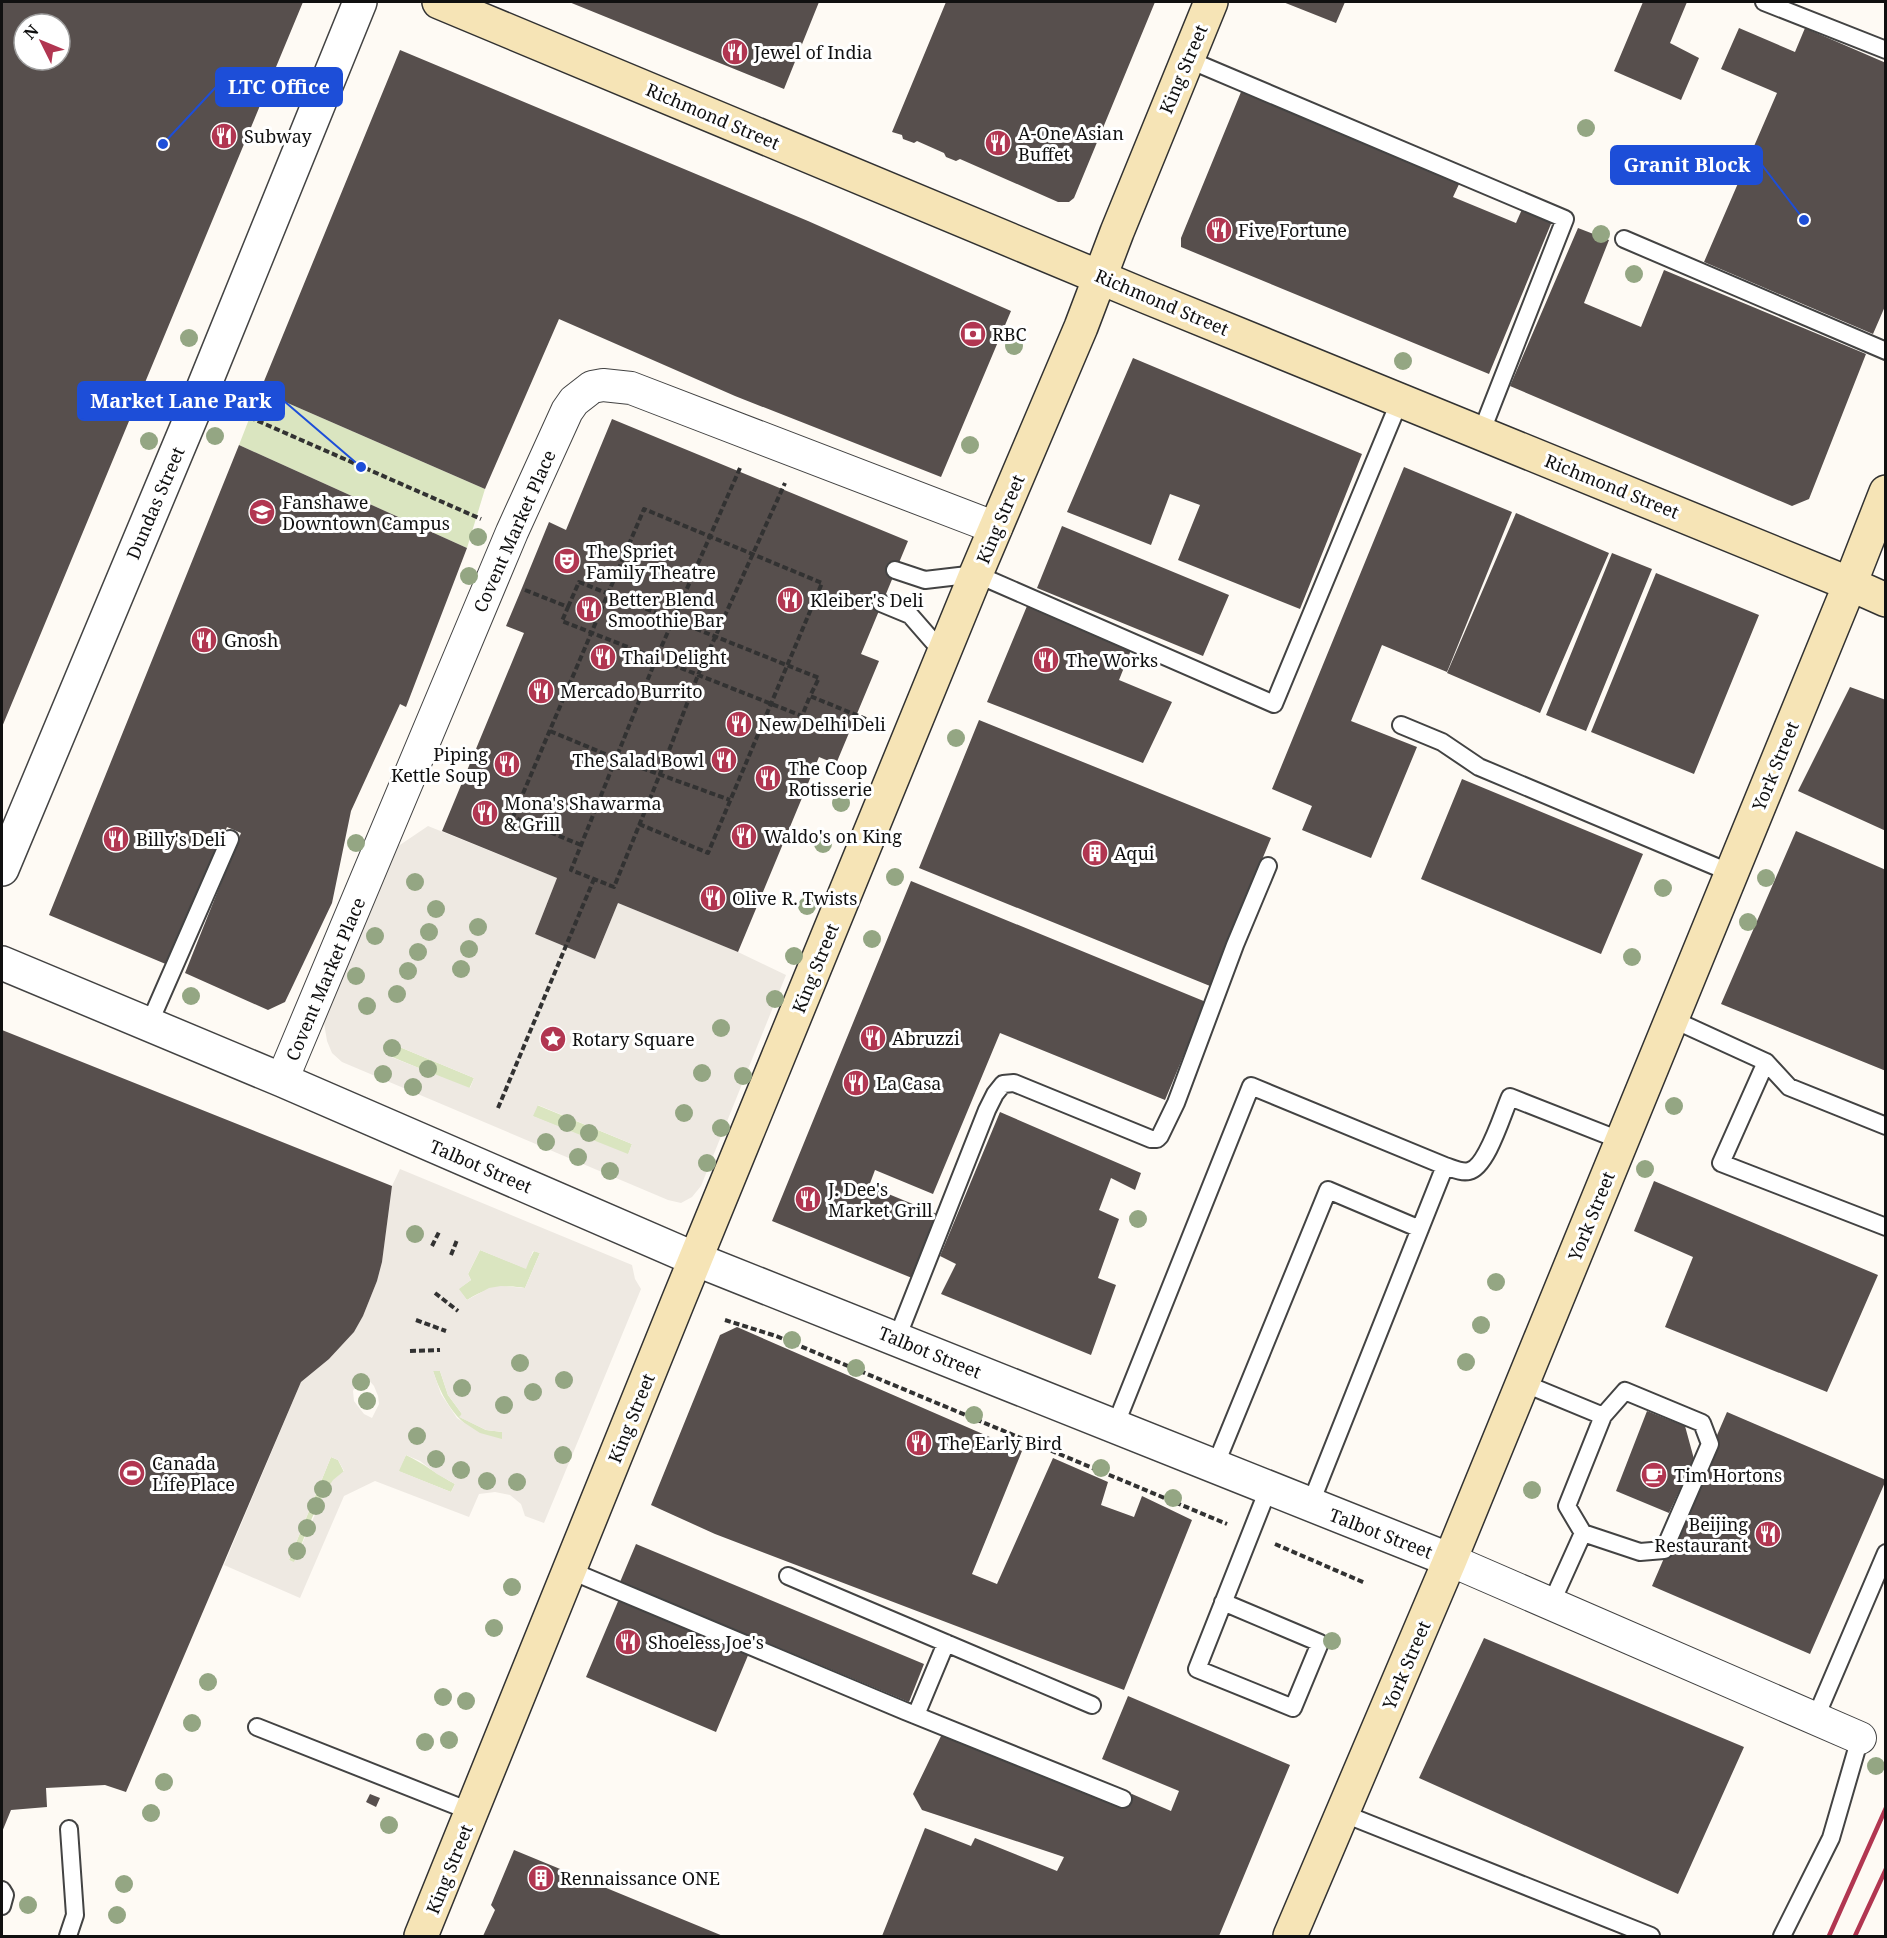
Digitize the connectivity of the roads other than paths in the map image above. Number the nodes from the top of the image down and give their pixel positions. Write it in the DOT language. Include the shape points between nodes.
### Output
graph roads {
  1 [pos="360,2"];
  2 [pos="440,2"];
  3 [pos="1211,2"];
  4 [pos="1764,2"];
  5 [pos="1886,50"];
  6 [pos="1187,59"];
  7 [pos="1624,239"];
  8 [pos="1100,276"];
  9 [pos="1886,351"];
  10 [pos="1400,400"];
  11 [pos="1481,433"];
  12 [pos="1886,492"];
  13 [pos="996,528"];
  14 [pos="895,570"];
  15 [pos="976,574"];
  16 [pos="1850,584"];
  17 [pos="1886,600"];
  18 [pos="881,603"];
  19 [pos="944,654"];
  20 [pos="1401,725"];
  21 [pos="230,839"];
  22 [pos="1268,866"];
  23 [pos="2,869"];
  24 [pos="1731,873"];
  25 [pos="2,963"];
  26 [pos="1672,1019"];
  27 [pos="149,1024"];
  28 [pos="1766,1062"];
  29 [pos="282,1080"];
  30 [pos="1886,1126"];
  31 [pos="1622,1141"];
  32 [pos="1445,1166"];
  33 [pos="1886,1227"];
  34 [pos="1420,1229"];
  35 [pos="695,1259"];
  36 [pos="897,1338"];
  37 [pos="1523,1383"];
  38 [pos="1603,1416"];
  39 [pos="1115,1426"];
  40 [pos="1215,1466"];
  41 [pos="1269,1487"];
  42 [pos="1310,1505"];
  43 [pos="1583,1533"];
  44 [pos="1886,1553"];
  45 [pos="1450,1560"];
  46 [pos="569,1570"];
  47 [pos="788,1576"];
  48 [pos="1223,1602"];
  49 [pos="1551,1604"];
  50 [pos="946,1643"];
  51 [pos="1092,1705"];
  52 [pos="916,1715"];
  53 [pos="1815,1719"];
  54 [pos="257,1727"];
  55 [pos="1860,1738"];
  56 [pos="1123,1799"];
  57 [pos="472,1812"];
  58 [pos="1342,1813"];
  59 [pos="69,1829"];
  60 [pos="2,1890"];
  61 [pos="2,1906"];
  62 [pos="68,1936"];
  63 [pos="421,1936"];
  64 [pos="1290,1936"];
  65 [pos="1651,1936"];
  66 [pos="1782,1936"];
  1 -- 23 [label="street, Dundas Street"];
  2 -- 8 [label="main road, Richmond Street"];
  3 -- 6 [label="main road, King Street"];
  4 -- 5 [label="lane"];
  6 -- 8 [label="main road, King Street"];
  6 -- 11 [label="lane" via="1565,219"];
  7 -- 9 [label="lane"];
  8 -- 10 [label="main road, Richmond Street"];
  8 -- 13 [label="main road, King Street"];
  10 -- 11 [label="main road, Richmond Street"];
  10 -- 15 [label="lane" via="1274,704"];
  11 -- 16 [label="main road, Richmond Street"];
  12 -- 16 [label="main road, York Street"];
  13 -- 15 [label="main road, King Street"];
  13 -- 29 [label="street, Covent Market Place" via="631,388 603,385 582,393 567,411 512,532"];
  14 -- 15 [label="lane" via="925,580"];
  15 -- 19 [label="main road, King Street"];
  16 -- 17 [label="main road, Richmond Street"];
  16 -- 24 [label="main road, York Street"];
  18 -- 19 [label="lane" via="910,615"];
  19 -- 35 [label="main road, King Street"];
  20 -- 24 [label="lane" via="1442,742 1479,767"];
  21 -- 27 [label="lane"];
  22 -- 36 [label="lane" via="1160,1136 1151,1139 1014,1083 1003,1084 987,1110"];
  24 -- 26 [label="main road, York Street"];
  25 -- 27 [label="street, Talbot Street"];
  26 -- 28 [label="lane"];
  26 -- 31 [label="main road, York Street"];
  27 -- 29 [label="street, Talbot Street"];
  28 -- 30 [label="lane" via="1789,1087"];
  28 -- 33 [label="lane" via="1721,1163"];
  29 -- 35 [label="street, Talbot Street"];
  31 -- 32 [label="lane" via="1510,1097 1483,1162 1463,1172"];
  31 -- 37 [label="main road, York Street"];
  32 -- 34 [label="lane"];
  32 -- 39 [label="lane" via="1251,1086"];
  34 -- 40 [label="lane" via="1328,1190"];
  34 -- 42 [label="lane"];
  35 -- 36 [label="street, Talbot Street"];
  35 -- 46 [label="main road, King Street"];
  36 -- 39 [label="street, Talbot Street"];
  37 -- 38 [label="lane"];
  37 -- 45 [label="main road, York Street"];
  38 -- 43 [label="lane" via="1567,1506"];
  38 -- 43 [label="lane" via="1625,1391 1702,1423 1710,1444 1664,1550 1640,1552"];
  39 -- 40 [label="street, Talbot Street"];
  40 -- 41 [label="street, Talbot Street"];
  41 -- 42 [label="street, Talbot Street"];
  41 -- 48 [label="lane"];
  42 -- 45 [label="street, Talbot Street"];
  43 -- 49 [label="lane"];
  44 -- 53 [label="lane"];
  45 -- 49 [label="street, Talbot Street"];
  45 -- 58 [label="main road, York Street"];
  46 -- 52 [label="lane"];
  46 -- 57 [label="main road, King Street"];
  47 -- 50 [label="lane"];
  48 -- 48 [label="lane" via="1197,1669 1293,1708 1320,1643"];
  49 -- 53 [label="street, Talbot Street"];
  50 -- 51 [label="lane"];
  50 -- 52 [label="lane"];
  52 -- 56 [label="lane"];
  53 -- 55 [label="street, Talbot Street"];
  54 -- 57 [label="lane"];
  55 -- 66 [label="lane" via="1831,1838"];
  57 -- 63 [label="main road, King Street"];
  58 -- 64 [label="main road, York Street"];
  58 -- 65 [label="lane"];
  59 -- 62 [label="lane" via="75,1916"];
  60 -- 61 [label="lane"];
}
